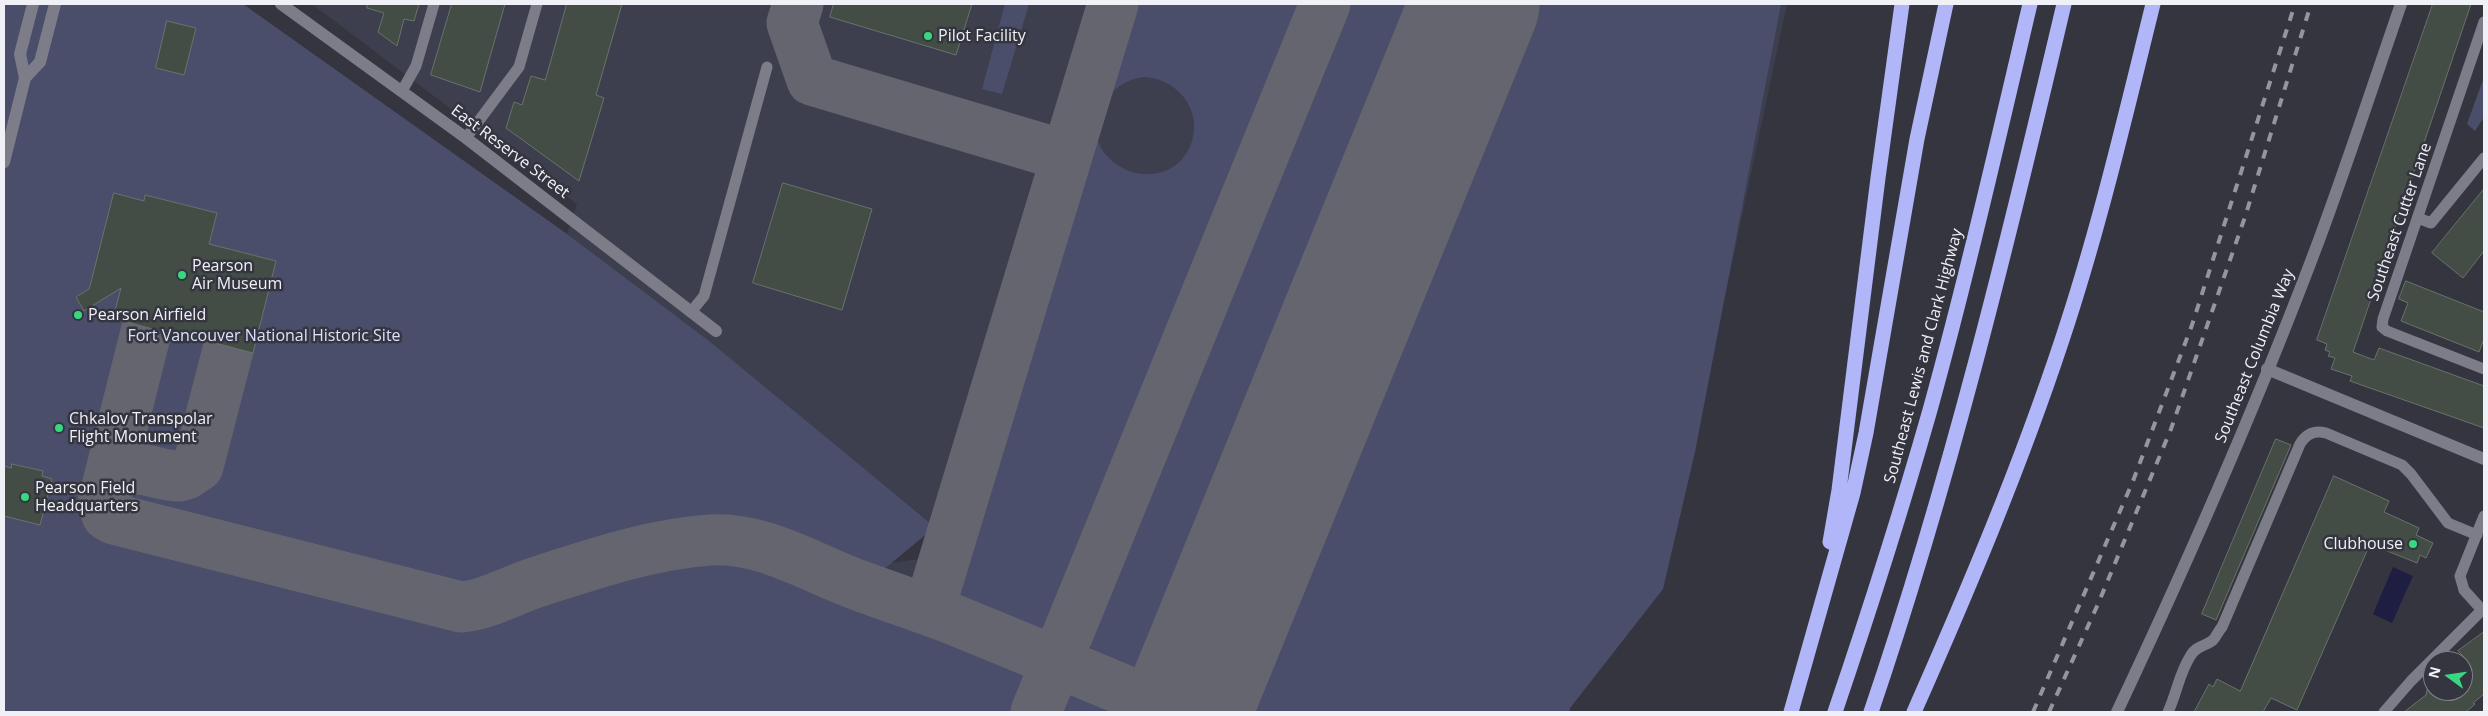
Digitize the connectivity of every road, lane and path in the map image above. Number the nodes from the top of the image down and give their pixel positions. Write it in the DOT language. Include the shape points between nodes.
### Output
graph roads {
  1 [pos="33,4"];
  2 [pos="55,4"];
  3 [pos="281,4"];
  4 [pos="434,4"];
  5 [pos="537,4"];
  6 [pos="1902,4"];
  7 [pos="1946,4"];
  8 [pos="2030,4"];
  9 [pos="2064,4"];
  10 [pos="2152,4"];
  11 [pos="2401,4"];
  12 [pos="2484,22"];
  13 [pos="2482,37"];
  14 [pos="767,67"];
  15 [pos="25,78"];
  16 [pos="402,92"];
  17 [pos="466,138"];
  18 [pos="2484,158"];
  19 [pos="4,162"];
  20 [pos="2418,218"];
  21 [pos="691,312"];
  22 [pos="716,331"];
  23 [pos="2484,369"];
  24 [pos="2267,370"];
  25 [pos="2484,459"];
  26 [pos="2484,516"];
  27 [pos="2477,535"];
  28 [pos="2483,609"];
  29 [pos="1812,638"];
  30 [pos="1791,712"];
  31 [pos="1835,712"];
  32 [pos="1871,712"];
  33 [pos="1914,712"];
  34 [pos="2117,712"];
  35 [pos="2168,712"];
  36 [pos="2384,712"];
  1 -- 15 [label="street" via="20,54"];
  2 -- 15 [label="street" via="40,62"];
  3 -- 16 [label="street, East Reserve Street"];
  4 -- 16 [label="lane" via="416,66"];
  5 -- 17 [label="lane" via="518,67"];
  6 -- 29 [label="highway" via="1839,490"];
  7 -- 29 [label="highway" via="1917,139 1866,433"];
  8 -- 31 [label="highway, Southeast Lewis and Clark Highway" via="1930,410"];
  9 -- 32 [label="highway" via="1973,378"];
  10 -- 33 [label="highway" via="2105,199 2062,340 1988,541"];
  11 -- 24 [label="street, Southeast Columbia Way" via="2320,239"];
  12 -- 13 [label="lane, Southeast Cutter Lane"];
  13 -- 20 [label="lane, Southeast Cutter Lane"];
  14 -- 21 [label="lane" via="704,296"];
  15 -- 19 [label="street"];
  16 -- 17 [label="street, East Reserve Street"];
  17 -- 21 [label="street, East Reserve Street"];
  18 -- 20 [label="lane" via="2430,223"];
  20 -- 23 [label="lane, Southeast Cutter Lane" via="2382,326 2387,331"];
  21 -- 22 [label="street, East Reserve Street"];
  24 -- 25 [label="street"];
  24 -- 34 [label="street, Southeast Columbia Way" via="2178,584"];
  26 -- 27 [label="lane"];
  27 -- 28 [label="lane" via="2460,576 2464,590"];
  27 -- 35 [label="lane" via="2448,523 2402,465 2326,433 2307,435 2300,444 2222,627 2213,640 2192,652"];
  28 -- 36 [label="lane"];
  29 -- 30 [label="highway"];
}
